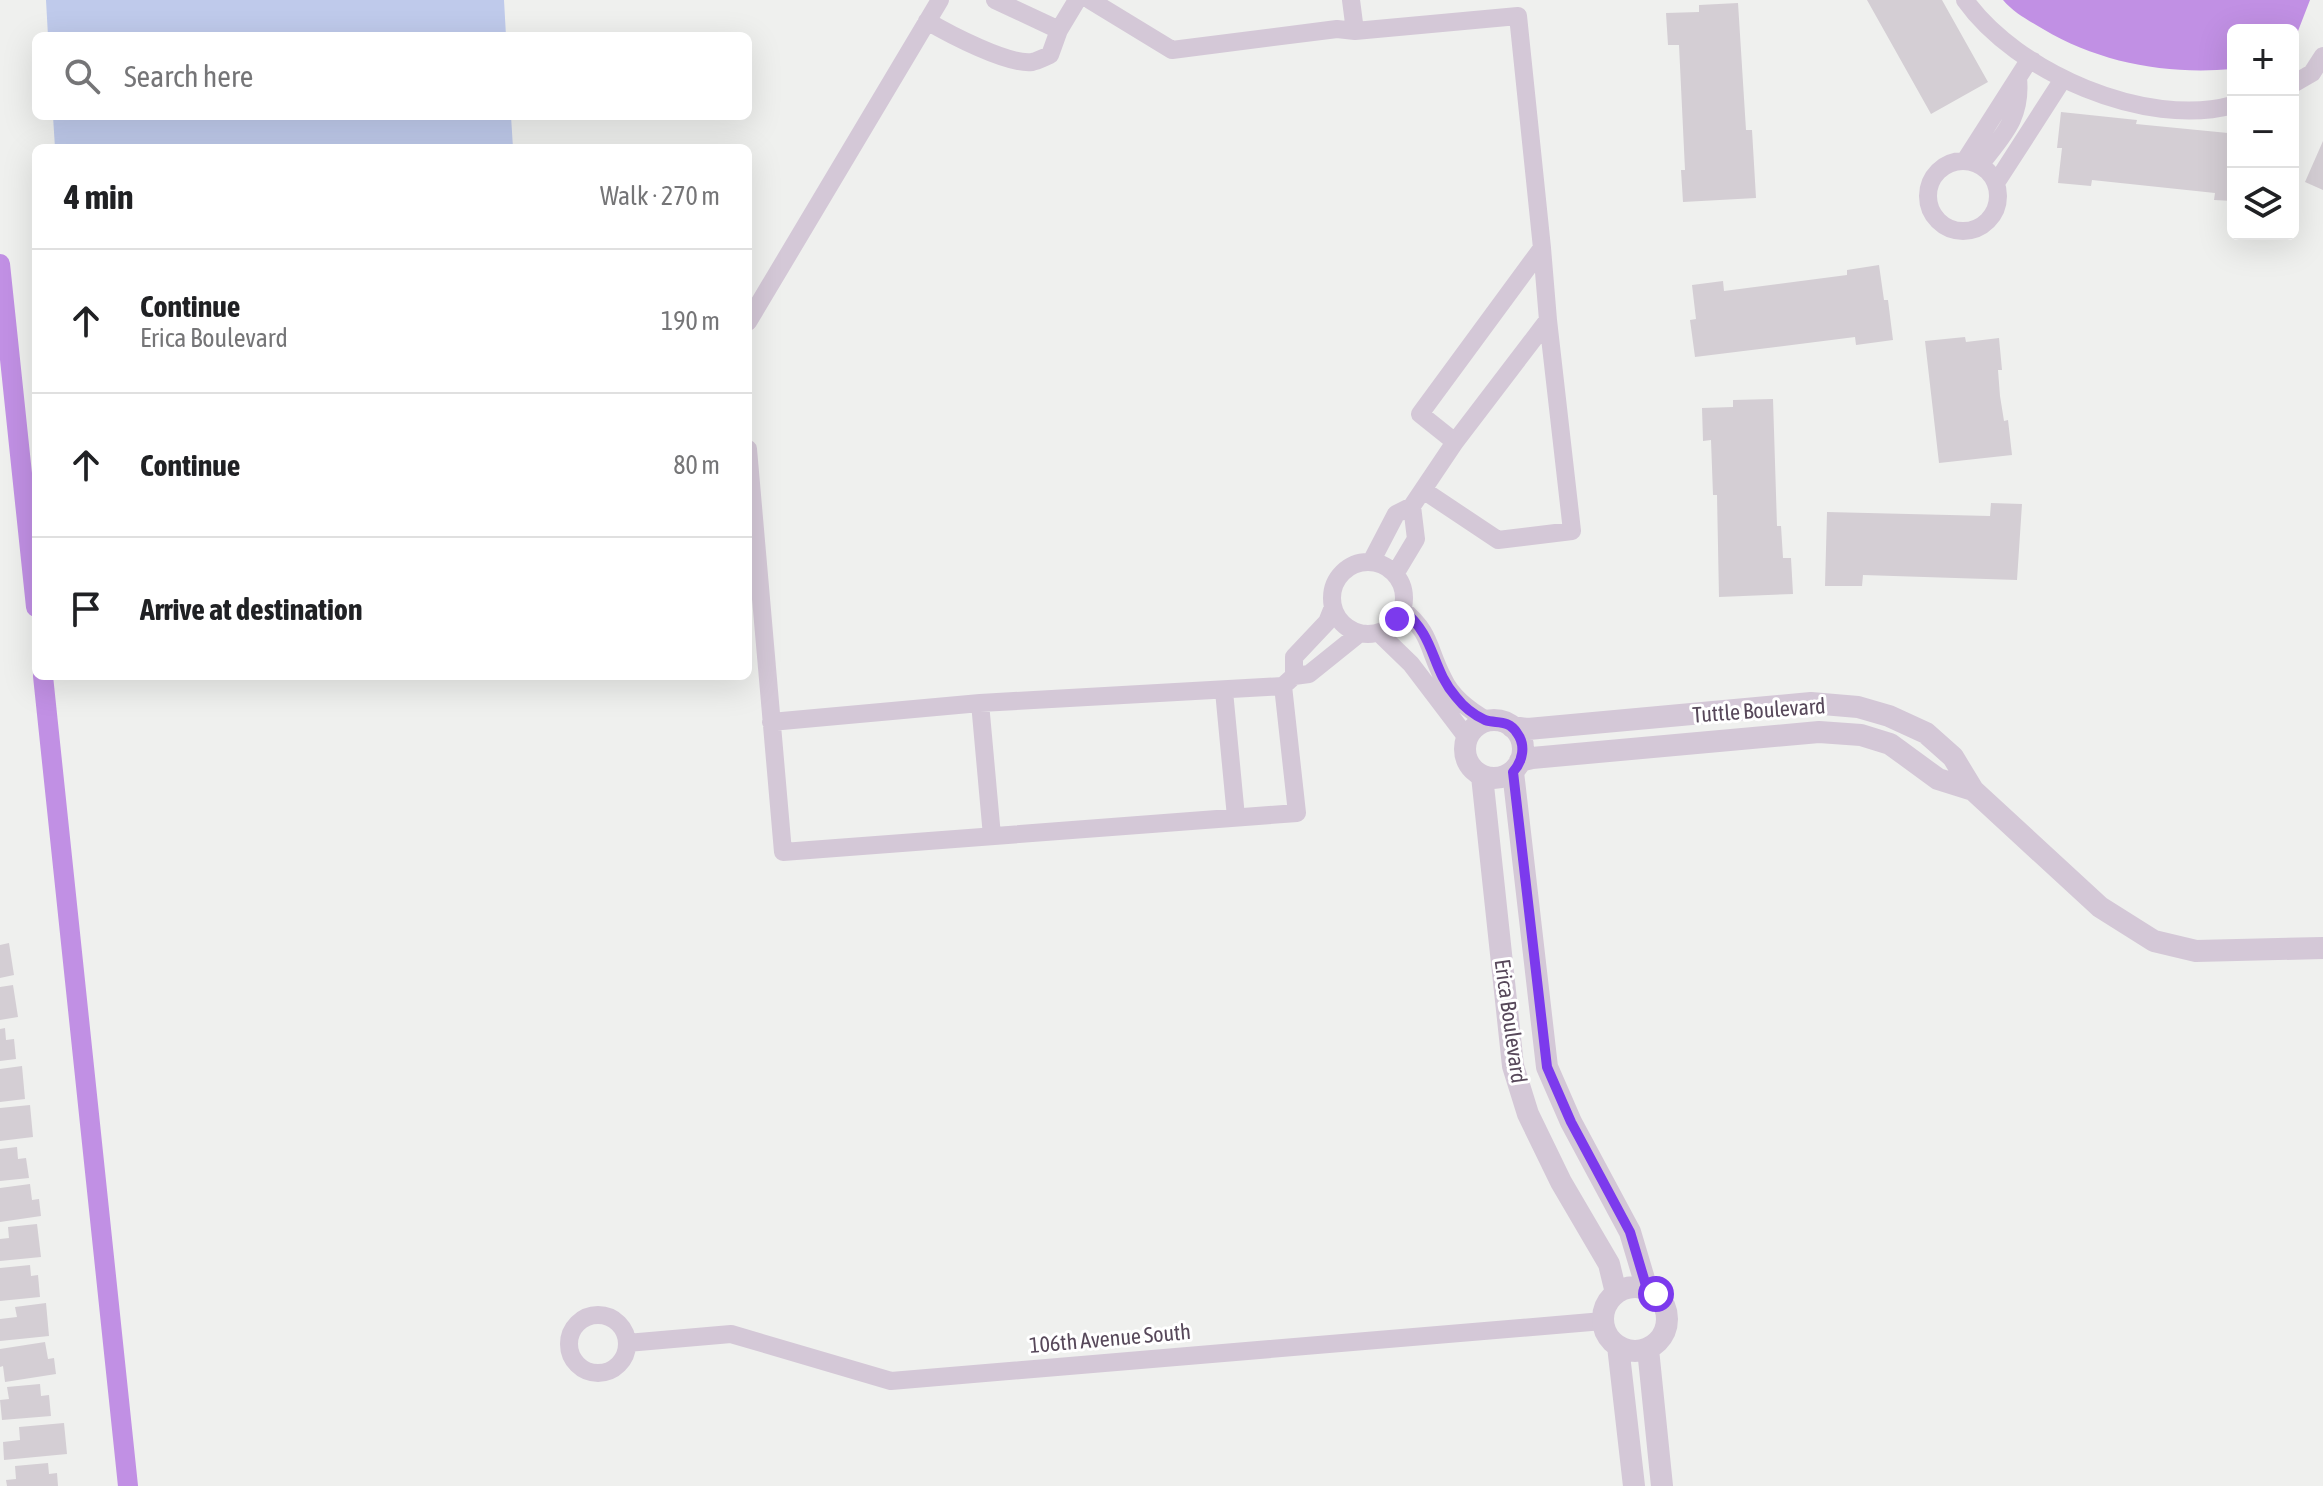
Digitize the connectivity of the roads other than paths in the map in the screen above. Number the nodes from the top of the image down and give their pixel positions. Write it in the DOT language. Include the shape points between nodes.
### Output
graph roads {
  1 [pos="940,0"];
  2 [pos="995,0"];
  3 [pos="1077,0"];
  4 [pos="1090,0"];
  5 [pos="1351,0"];
  6 [pos="1965,0"];
  7 [pos="927,21"];
  8 [pos="1059,30"];
  9 [pos="1355,31"];
  10 [pos="2323,56"];
  11 [pos="2033,61"];
  12 [pos="2318,76"];
  13 [pos="2063,79"];
  14 [pos="2227,106"];
  15 [pos="1973,162"];
  16 [pos="1996,183"];
  17 [pos="1542,248"];
  18 [pos="752,315"];
  19 [pos="1548,320"];
  20 [pos="1455,442"];
  21 [pos="1423,490"];
  22 [pos="752,496"];
  23 [pos="1412,506"];
  24 [pos="1371,562"];
  25 [pos="1395,574"];
  26 [pos="1333,607"];
  27 [pos="1402,609"];
  28 [pos="1369,633"];
  29 [pos="1289,681"];
  30 [pos="1224,691"];
  31 [pos="980,703"];
  32 [pos="1488,721"];
  33 [pos="771,722"];
  34 [pos="1512,727"];
  35 [pos="1468,739"];
  36 [pos="1516,766"];
  37 [pos="1482,776"];
  38 [pos="1973,790"];
  39 [pos="1236,817"];
  40 [pos="992,836"];
  41 [pos="2323,948"];
  42 [pos="1647,1289"];
  43 [pos="1616,1293"];
  44 [pos="1603,1321"];
  45 [pos="627,1343"];
  46 [pos="1618,1346"];
  47 [pos="1648,1349"];
  48 [pos="1634,1486"];
  49 [pos="1662,1486"];
  1 -- 7 [label="street"];
  2 -- 8 [label="street"];
  3 -- 8 [label="street"];
  4 -- 9 [label="street" via="1172,50"];
  5 -- 9 [label="street"];
  6 -- 11 [label="street"];
  7 -- 8 [label="street" via="955,37 1031,62 1050,55"];
  7 -- 18 [label="street"];
  9 -- 17 [label="street" via="1518,16"];
  10 -- 12 [label="street"];
  11 -- 13 [label="street"];
  11 -- 15 [label="street" via="2018,78 2020,98 2011,124"];
  13 -- 14 [label="street" via="2153,108 2190,111"];
  13 -- 16 [label="street"];
  15 -- 16 [label="street"];
  15 -- 16 [label="street" via="1936,173 1928,195 1935,218 1964,232 1976,230 1998,205"];
  17 -- 19 [label="street"];
  17 -- 20 [label="street" via="1420,414"];
  19 -- 20 [label="street"];
  19 -- 21 [label="street" via="1572,531 1498,540"];
  20 -- 21 [label="street"];
  21 -- 23 [label="street"];
  22 -- 33 [label="street"];
  23 -- 24 [label="street" via="1396,514"];
  23 -- 25 [label="street" via="1416,539"];
  24 -- 25 [label="street"];
  24 -- 26 [label="street" via="1351,565 1341,573 1331,595"];
  25 -- 27 [label="street" via="1402,585"];
  26 -- 28 [label="street" via="1345,627"];
  26 -- 29 [label="street" via="1327,622 1294,657"];
  27 -- 28 [label="street" via="1389,627"];
  27 -- 32 [label="street" via="1424,632 1456,697"];
  28 -- 29 [label="street" via="1309,674"];
  28 -- 35 [label="street" via="1411,664"];
  29 -- 30 [label="street"];
  29 -- 39 [label="street" via="1297,813"];
  30 -- 31 [label="street"];
  30 -- 39 [label="street"];
  31 -- 33 [label="street"];
  31 -- 40 [label="street"];
  32 -- 34 [label="street"];
  32 -- 35 [label="street"];
  33 -- 40 [label="street" via="783,852"];
  34 -- 36 [label="street" via="1522,742"];
  34 -- 38 [label="street, Tuttle Boulevard" via="1811,703 1858,707 1926,733 1953,757"];
  35 -- 37 [label="street" via="1468,762"];
  36 -- 37 [label="street" via="1498,778"];
  36 -- 38 [label="street, Tuttle Boulevard" via="1532,758 1819,732 1861,735 1890,744 1938,779"];
  36 -- 42 [label="street, Erica Boulevard" via="1547,1067 1630,1232"];
  37 -- 43 [label="street, Erica Boulevard" via="1513,1066 1528,1114 1609,1264"];
  38 -- 41 [label="street, Tuttle Boulevard" via="2100,907 2154,941 2196,951"];
  39 -- 40 [label="street"];
  42 -- 43 [label="street" via="1636,1286"];
  42 -- 47 [label="street" via="1667,1313 1664,1334"];
  43 -- 44 [label="street"];
  44 -- 45 [label="street, 106th Avenue South" via="891,1381 731,1334"];
  44 -- 46 [label="street"];
  46 -- 47 [label="street"];
  46 -- 48 [label="street"];
  47 -- 49 [label="street"];
}
